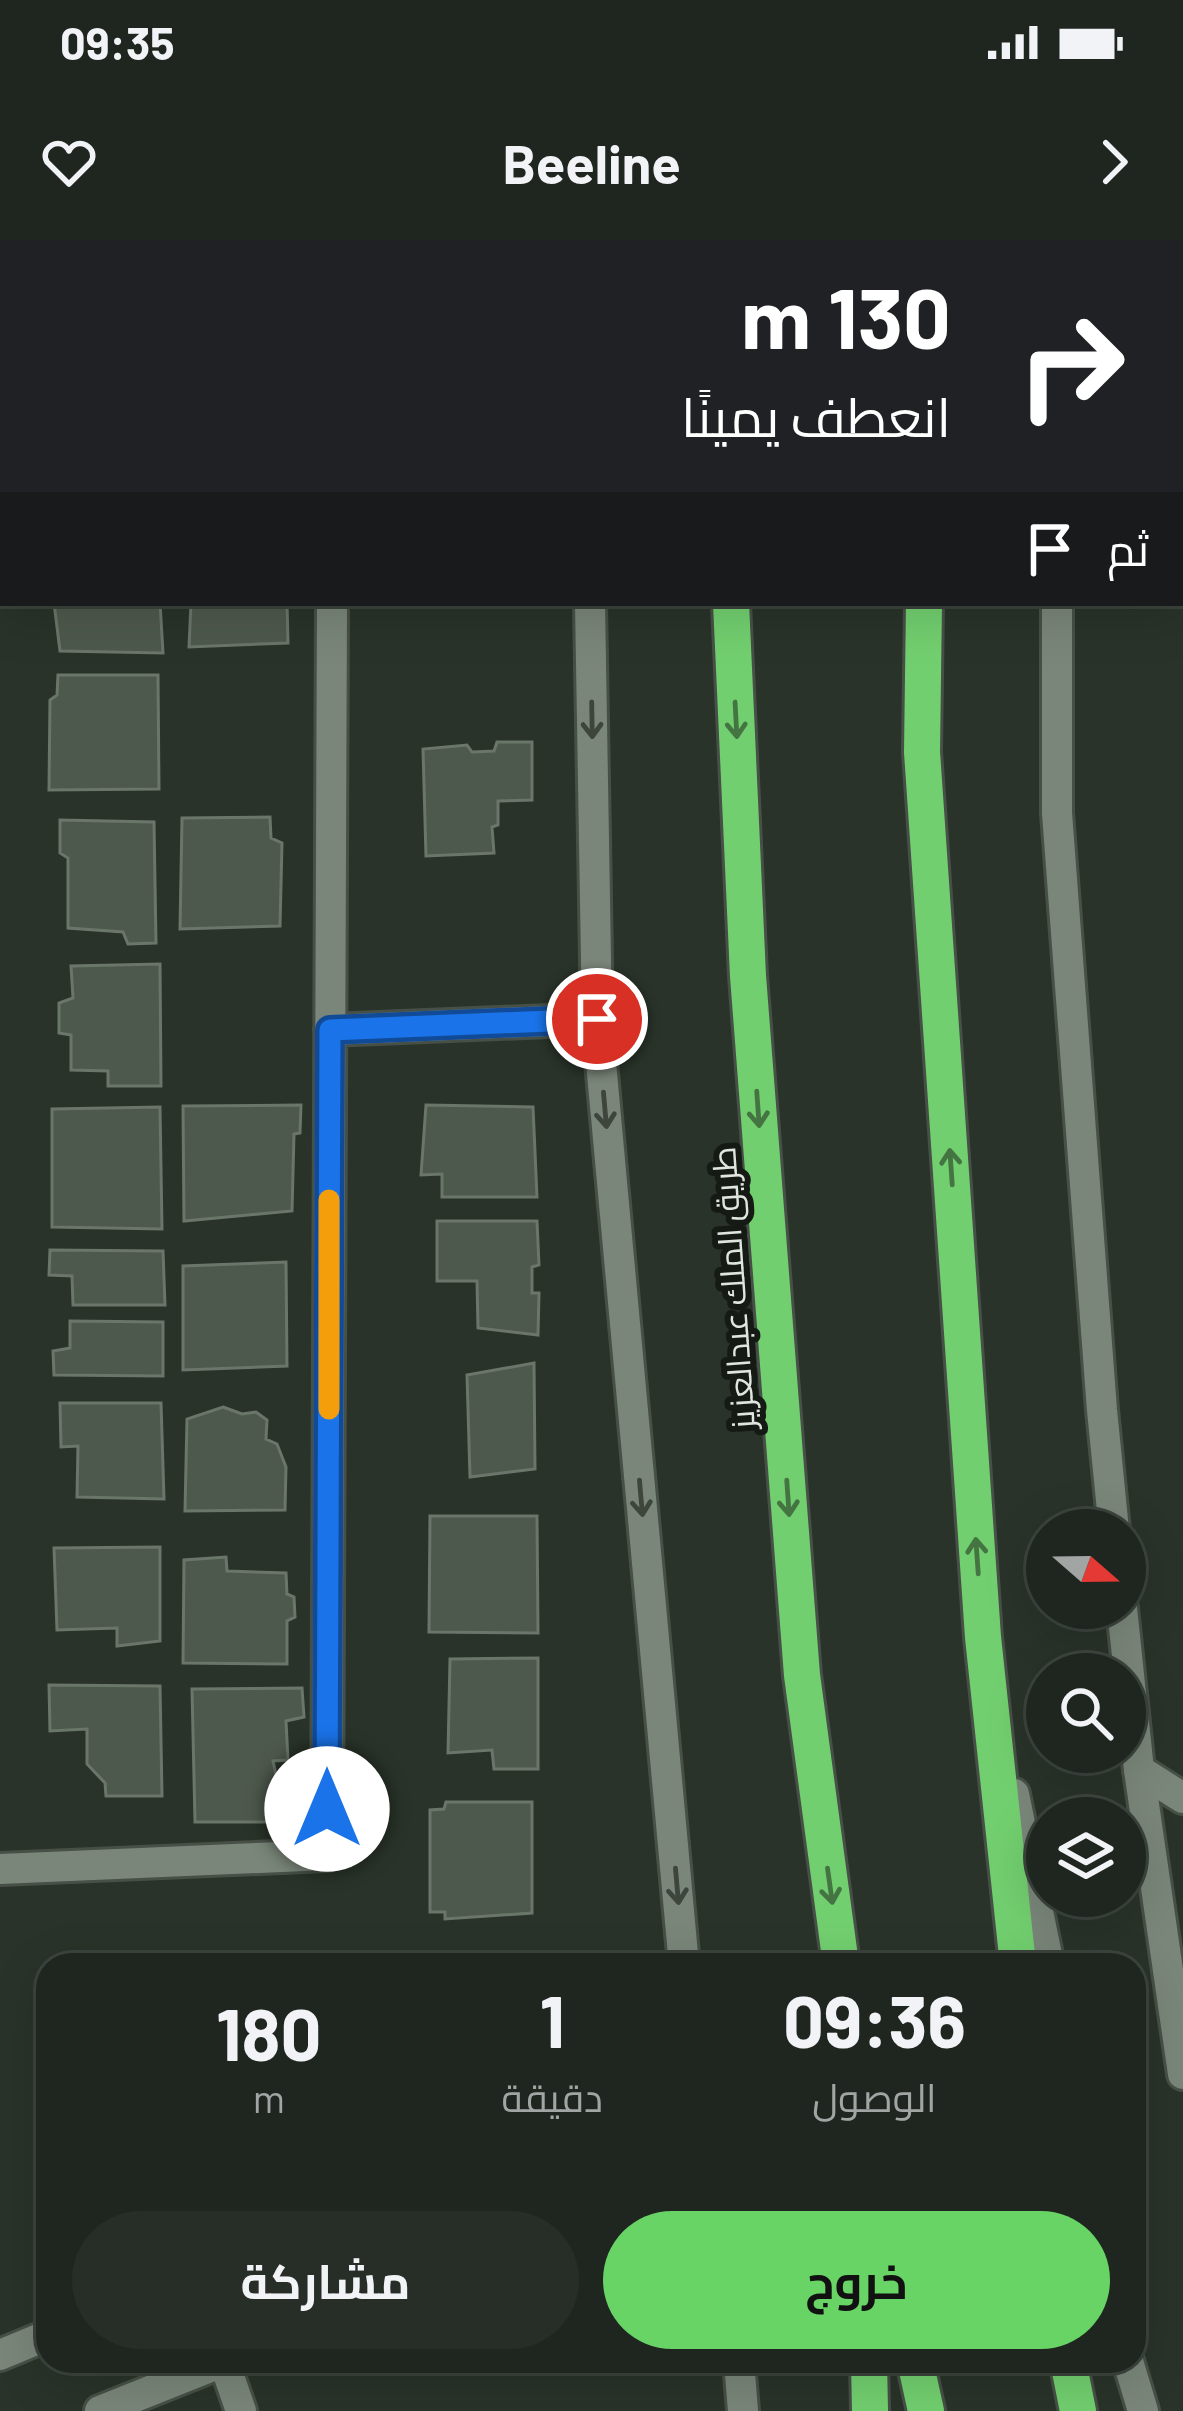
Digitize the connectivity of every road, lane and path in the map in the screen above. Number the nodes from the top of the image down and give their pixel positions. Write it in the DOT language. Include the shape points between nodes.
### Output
graph roads {
  1 [pos="332,606"];
  2 [pos="590,606"];
  3 [pos="731,606"];
  4 [pos="924,606"];
  5 [pos="1057,606"];
  6 [pos="597,1019"];
  7 [pos="330,1030"];
  8 [pos="1112,1509"];
  9 [pos="983,1637"];
  10 [pos="1139,1773"];
  11 [pos="1144,1773"];
  12 [pos="1183,1798"];
  13 [pos="0,1869"];
  14 [pos="683,1953"];
  15 [pos="839,1953"];
  16 [pos="1017,1953"];
  17 [pos="1046,1953"];
  18 [pos="1183,2074"];
  19 [pos="36,2340"];
  20 [pos="0,2355"];
  21 [pos="194,2373"];
  22 [pos="228,2373"];
  23 [pos="740,2373"];
  24 [pos="869,2373"];
  25 [pos="918,2373"];
  26 [pos="1070,2373"];
  27 [pos="1132,2373"];
  28 [pos="100,2411"];
  29 [pos="241,2411"];
  30 [pos="743,2411"];
  31 [pos="870,2411"];
  32 [pos="926,2411"];
  33 [pos="1078,2411"];
  34 [pos="1143,2411"];
  1 -- 7 [label="main road"];
  2 -- 6 [label="main road, one-way"];
  3 -- 15 [label="highway, طريق الملك عبدالعزيز, one-way" via="748,976 802,1675"];
  9 -- 4 [label="highway, one-way" via="922,752"];
  5 -- 8 [label="main road" via="1057,813"];
  6 -- 7 [label="main road"];
  6 -- 14 [label="main road, one-way"];
  7 -- 13 [label="main road" via="327,1855"];
  9 -- 16 [label="highway"];
  9 -- 17 [label="main road"];
  10 -- 18 [label="main road"];
  11 -- 12 [label="main road"];
  19 -- 20 [label="main road"];
  21 -- 28 [label="main road"];
  22 -- 29 [label="main road"];
  23 -- 30 [label="main road"];
  24 -- 31 [label="highway"];
  25 -- 32 [label="highway"];
  26 -- 33 [label="highway"];
  27 -- 34 [label="main road"];
}
